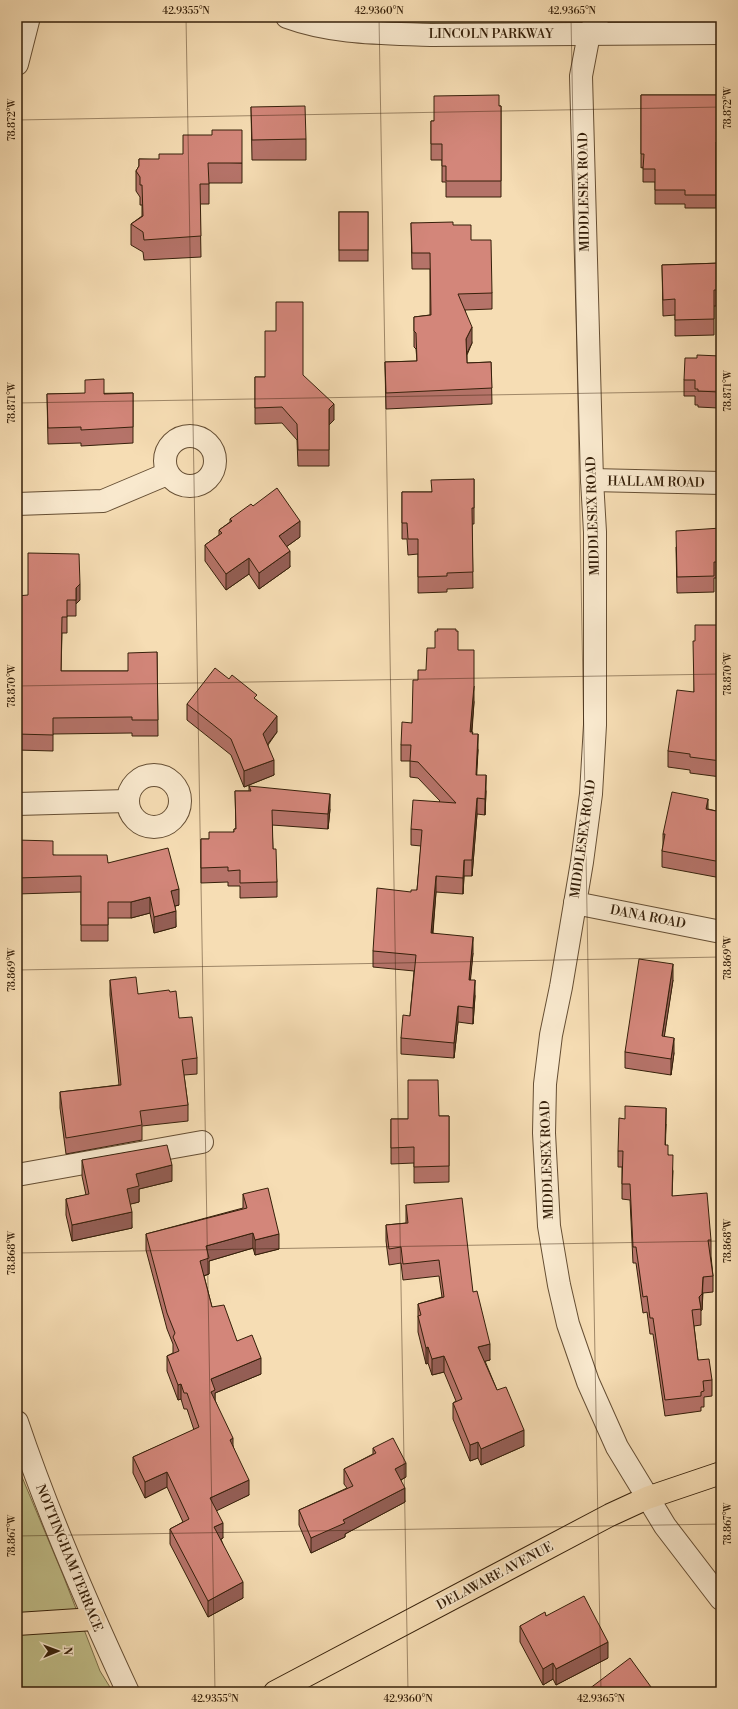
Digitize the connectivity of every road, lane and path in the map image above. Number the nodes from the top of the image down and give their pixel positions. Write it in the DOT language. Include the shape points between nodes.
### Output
graph roads {
  1 [pos="29,17"];
  2 [pos="287,17"];
  3 [pos="591,23"];
  4 [pos="359,24"];
  5 [pos="721,33"];
  6 [pos="17,64"];
  7 [pos="167,474"];
  8 [pos="592,480"];
  9 [pos="721,483"];
  10 [pos="17,504"];
  11 [pos="127,801"];
  12 [pos="17,804"];
  13 [pos="575,903"];
  14 [pos="721,932"];
  15 [pos="202,1142"];
  16 [pos="17,1175"];
  17 [pos="17,1422"];
  18 [pos="721,1473"];
  19 [pos="648,1498"];
  20 [pos="721,1599"];
  21 [pos="94,1619"];
  22 [pos="17,1624"];
  23 [pos="128,1692"];
  24 [pos="275,1692"];
  1 -- 6 [label="street"];
  2 -- 4 [label="street, LINCOLN PARKWAY" via="330,28"];
  3 -- 4 [label="street, LINCOLN PARKWAY" via="431,35"];
  3 -- 5 [label="street, LINCOLN PARKWAY"];
  3 -- 8 [label="street, MIDDLESEX ROAD" via="581,76"];
  7 -- 10 [label="street" via="103,501"];
  8 -- 9 [label="street, HALLAM ROAD"];
  8 -- 13 [label="street, MIDDLESEX ROAD" via="595,532 595,725 591,794"];
  11 -- 12 [label="street"];
  13 -- 14 [label="street, DANA ROAD"];
  13 -- 19 [label="street, MIDDLESEX ROAD" via="551,1035 545,1084 544,1133 549,1226 560,1293 588,1382 621,1456"];
  15 -- 16 [label="street"];
  17 -- 21 [label="street, NOTTINGHAM TERRACE" via="36,1477"];
  18 -- 19 [label="main road, DELAWARE AVENUE"];
  19 -- 20 [label="street, MIDDLESEX ROAD" via="665,1526"];
  19 -- 24 [label="main road, DELAWARE AVENUE" via="610,1515"];
  21 -- 22 [label="main road"];
  21 -- 23 [label="street, NOTTINGHAM TERRACE"];
}
